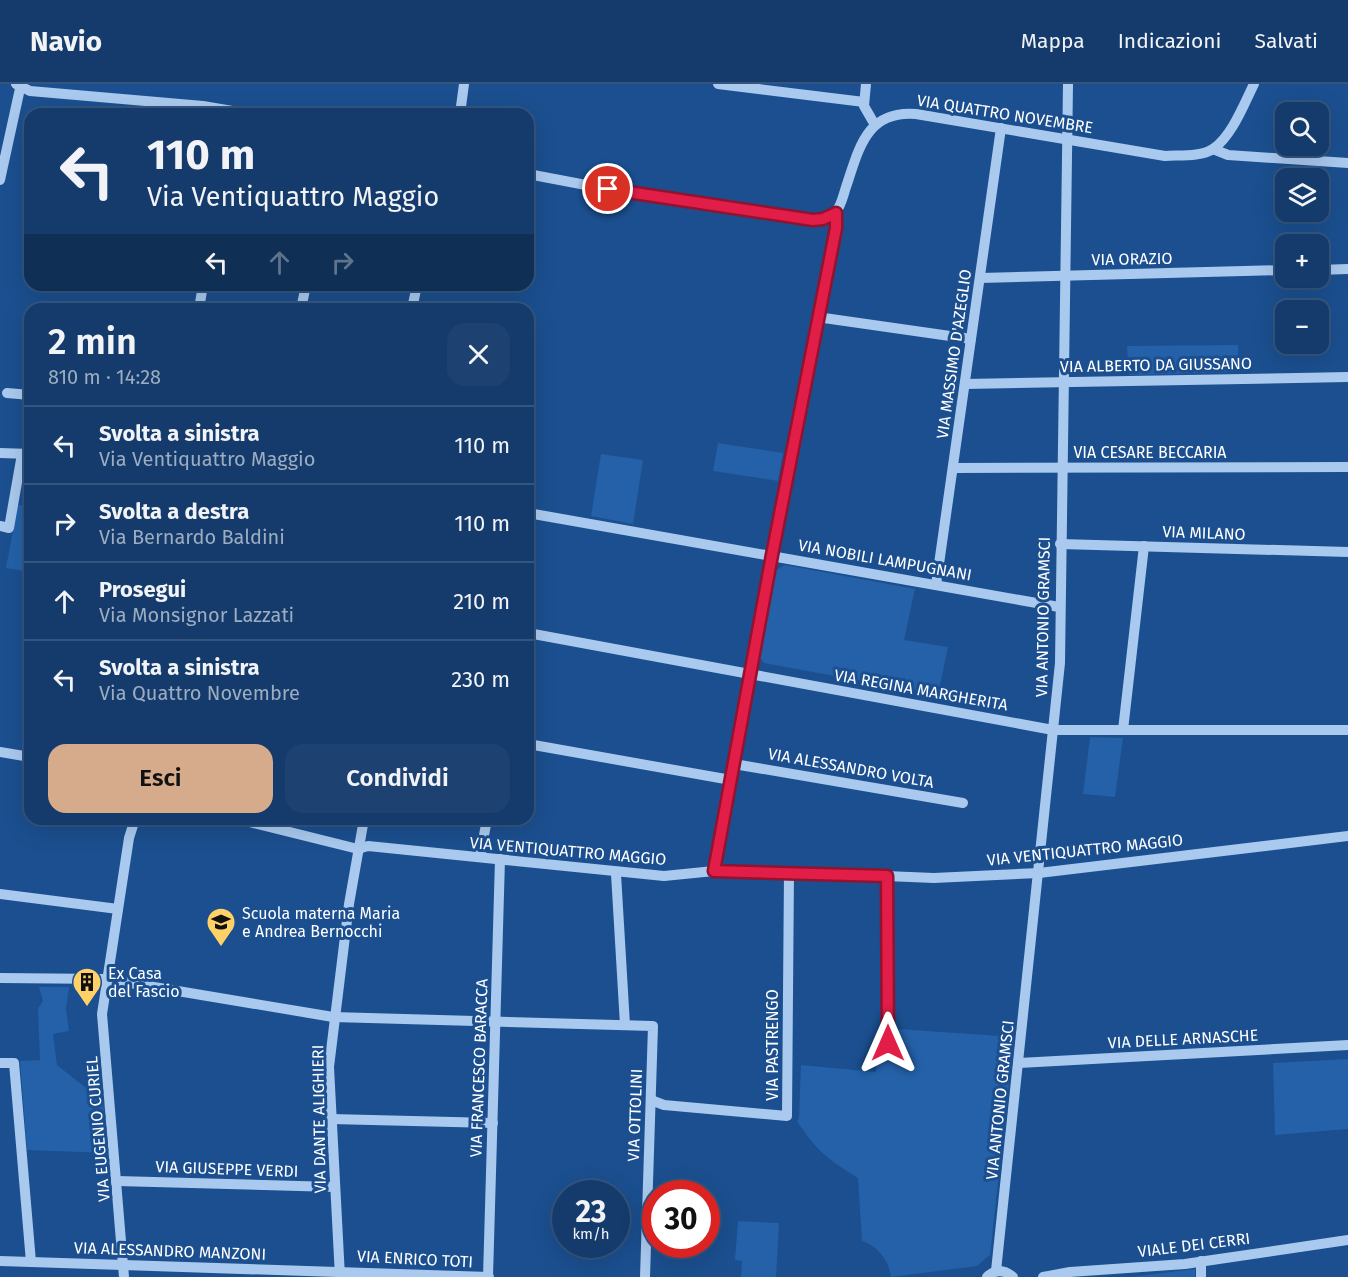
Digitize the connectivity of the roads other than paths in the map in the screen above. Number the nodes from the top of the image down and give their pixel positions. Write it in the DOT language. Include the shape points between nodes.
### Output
graph roads {
  1 [pos="464,84"];
  2 [pos="718,84"];
  3 [pos="866,84"];
  4 [pos="1068,84"];
  5 [pos="1252,84"];
  6 [pos="19,85"];
  7 [pos="864,102"];
  8 [pos="197,108"];
  9 [pos="461,108"];
  10 [pos="875,125"];
  11 [pos="1001,128"];
  12 [pos="1067,139"];
  13 [pos="1213,149"];
  14 [pos="2,161"];
  15 [pos="1348,163"];
  16 [pos="534,175"];
  17 [pos="0,180"];
  18 [pos="836,213"];
  19 [pos="1348,269"];
  20 [pos="1275,270"];
  21 [pos="1329,270"];
  22 [pos="1064,276"];
  23 [pos="980,278"];
  24 [pos="817,317"];
  25 [pos="971,339"];
  26 [pos="1348,377"];
  27 [pos="1063,382"];
  28 [pos="965,384"];
  29 [pos="7,393"];
  30 [pos="24,394"];
  31 [pos="0,453"];
  32 [pos="24,454"];
  33 [pos="24,463"];
  34 [pos="1348,467"];
  35 [pos="953,468"];
  36 [pos="1061,468"];
  37 [pos="534,514"];
  38 [pos="0,526"];
  39 [pos="1060,544"];
  40 [pos="1144,546"];
  41 [pos="1348,552"];
  42 [pos="772,555"];
  43 [pos="936,585"];
  44 [pos="1059,607"];
  45 [pos="534,634"];
  46 [pos="750,674"];
  47 [pos="1053,730"];
  48 [pos="1123,730"];
  49 [pos="1348,730"];
  50 [pos="534,745"];
  51 [pos="0,752"];
  52 [pos="24,756"];
  53 [pos="734,764"];
  54 [pos="731,780"];
  55 [pos="963,803"];
  56 [pos="133,825"];
  57 [pos="261,825"];
  58 [pos="363,825"];
  59 [pos="487,825"];
  60 [pos="1348,836"];
  61 [pos="358,849"];
  62 [pos="480,857"];
  63 [pos="500,859"];
  64 [pos="714,871"];
  65 [pos="789,872"];
  66 [pos="616,873"];
  67 [pos="1039,873"];
  68 [pos="887,876"];
  69 [pos="0,894"];
  70 [pos="118,909"];
  71 [pos="0,978"];
  72 [pos="106,979"];
  73 [pos="333,1017"];
  74 [pos="496,1021"];
  75 [pos="625,1025"];
  76 [pos="888,1043"];
  77 [pos="1348,1045"];
  78 [pos="0,1063"];
  79 [pos="1019,1063"];
  80 [pos="651,1100"];
  81 [pos="331,1119"];
  82 [pos="493,1124"];
  83 [pos="117,1181"];
  84 [pos="335,1187"];
  85 [pos="1348,1240"];
  86 [pos="0,1261"];
  87 [pos="1201,1261"];
  88 [pos="31,1262"];
  89 [pos="123,1264"];
  90 [pos="164,1271"];
  91 [pos="339,1274"];
  92 [pos="995,1275"];
  93 [pos="124,1277"];
  94 [pos="488,1277"];
  95 [pos="645,1277"];
  96 [pos="1043,1277"];
  97 [pos="1201,1277"];
  1 -- 9 [label="street"];
  2 -- 7 [label="street"];
  3 -- 7 [label="street"];
  4 -- 12 [label="street, VIA ANTONIO GRAMSCI"];
  5 -- 13 [label="street" via="1235,120"];
  6 -- 8 [label="street"];
  6 -- 14 [label="street"];
  7 -- 10 [label="street"];
  10 -- 11 [label="street, VIA QUATTRO NOVEMBRE" via="894,115 909,114"];
  10 -- 18 [label="street" via="862,142"];
  11 -- 12 [label="street, VIA QUATTRO NOVEMBRE"];
  11 -- 23 [label="street, VIA MASSIMO D'AZEGLIO"];
  12 -- 13 [label="street, VIA QUATTRO NOVEMBRE" via="1165,156"];
  12 -- 22 [label="street, VIA ANTONIO GRAMSCI"];
  13 -- 15 [label="street" via="1228,155"];
  14 -- 17 [label="street"];
  16 -- 18 [label="street" via="813,220"];
  18 -- 24 [label="street"];
  19 -- 21 [label="street"];
  20 -- 22 [label="street, VIA ORAZIO"];
  22 -- 23 [label="street, VIA ORAZIO"];
  22 -- 27 [label="street, VIA ANTONIO GRAMSCI"];
  23 -- 25 [label="street, VIA MASSIMO D'AZEGLIO"];
  24 -- 25 [label="street"];
  24 -- 42 [label="street"];
  25 -- 28 [label="street, VIA MASSIMO D'AZEGLIO"];
  26 -- 27 [label="street, VIA ALBERTO DA GIUSSANO"];
  27 -- 28 [label="street, VIA ALBERTO DA GIUSSANO"];
  27 -- 36 [label="street, VIA ANTONIO GRAMSCI"];
  28 -- 35 [label="street, VIA MASSIMO D'AZEGLIO"];
  29 -- 30 [label="street"];
  31 -- 32 [label="street"];
  33 -- 38 [label="street" via="9,528"];
  34 -- 36 [label="street, VIA CESARE BECCARIA"];
  35 -- 36 [label="street, VIA CESARE BECCARIA"];
  35 -- 43 [label="street, VIA MASSIMO D'AZEGLIO"];
  36 -- 39 [label="street, VIA ANTONIO GRAMSCI"];
  37 -- 42 [label="street, VIA NOBILI LAMPUGNANI"];
  39 -- 40 [label="street, VIA MILANO"];
  39 -- 44 [label="street, VIA ANTONIO GRAMSCI"];
  40 -- 41 [label="street, VIA MILANO"];
  40 -- 48 [label="street"];
  42 -- 43 [label="street, VIA NOBILI LAMPUGNANI"];
  42 -- 46 [label="street"];
  43 -- 44 [label="street, VIA NOBILI LAMPUGNANI"];
  44 -- 47 [label="street, VIA ANTONIO GRAMSCI" via="1060,663"];
  45 -- 46 [label="street, VIA REGINA MARGHERITA"];
  46 -- 47 [label="street, VIA REGINA MARGHERITA"];
  46 -- 53 [label="street"];
  47 -- 48 [label="street, VIA REGINA MARGHERITA"];
  47 -- 67 [label="street, VIA ANTONIO GRAMSCI"];
  48 -- 49 [label="street, VIA REGINA MARGHERITA"];
  50 -- 54 [label="street"];
  51 -- 52 [label="street"];
  53 -- 54 [label="street"];
  53 -- 55 [label="street, VIA ALESSANDRO VOLTA"];
  54 -- 64 [label="street"];
  56 -- 70 [label="street, VIA EUGENIO CURIEL"];
  57 -- 61 [label="street, VIA VENTIQUATTRO MAGGIO"];
  58 -- 61 [label="street, VIA DANTE ALIGHIERI"];
  59 -- 62 [label="street"];
  60 -- 67 [label="street, VIA VENTIQUATTRO MAGGIO"];
  61 -- 62 [label="street, VIA VENTIQUATTRO MAGGIO" via="368,846"];
  61 -- 73 [label="street, VIA DANTE ALIGHIERI"];
  62 -- 63 [label="street, VIA VENTIQUATTRO MAGGIO"];
  63 -- 66 [label="street, VIA VENTIQUATTRO MAGGIO"];
  63 -- 74 [label="street, VIA FRANCESCO BARACCA"];
  64 -- 65 [label="street, VIA VENTIQUATTRO MAGGIO"];
  64 -- 66 [label="street, VIA VENTIQUATTRO MAGGIO" via="664,876"];
  65 -- 68 [label="street, VIA VENTIQUATTRO MAGGIO"];
  65 -- 80 [label="street, VIA PASTRENGO" via="787,1116 664,1105"];
  66 -- 75 [label="street"];
  67 -- 68 [label="street, VIA VENTIQUATTRO MAGGIO"];
  67 -- 79 [label="street, VIA ANTONIO GRAMSCI"];
  68 -- 76 [label="street"];
  69 -- 70 [label="street"];
  70 -- 72 [label="street, VIA EUGENIO CURIEL"];
  71 -- 72 [label="street"];
  72 -- 73 [label="street"];
  72 -- 83 [label="street, VIA EUGENIO CURIEL" via="102,1014"];
  73 -- 74 [label="street"];
  73 -- 81 [label="street, VIA DANTE ALIGHIERI" via="329,1067"];
  74 -- 75 [label="street"];
  74 -- 82 [label="street, VIA FRANCESCO BARACCA"];
  75 -- 80 [label="street, VIA OTTOLINI" via="653,1026"];
  77 -- 79 [label="street, VIA DELLE ARNASCHE"];
  78 -- 88 [label="street" via="14,1063"];
  79 -- 92 [label="street, VIA ANTONIO GRAMSCI"];
  80 -- 95 [label="street, VIA OTTOLINI"];
  81 -- 82 [label="street"];
  81 -- 84 [label="street, VIA DANTE ALIGHIERI"];
  82 -- 94 [label="street, VIA FRANCESCO BARACCA"];
  83 -- 84 [label="street, VIA GIUSEPPE VERDI"];
  83 -- 89 [label="street, VIA EUGENIO CURIEL"];
  84 -- 91 [label="street, VIA DANTE ALIGHIERI"];
  85 -- 87 [label="street, VIALE DEI CERRI"];
  86 -- 88 [label="street, VIA ALESSANDRO MANZONI"];
  87 -- 96 [label="street, VIALE DEI CERRI"];
  87 -- 97 [label="street"];
  88 -- 89 [label="street, VIA ALESSANDRO MANZONI"];
  89 -- 90 [label="street, VIA ALESSANDRO MANZONI"];
  89 -- 93 [label="street, VIA EUGENIO CURIEL"];
  90 -- 91 [label="street, VIA ALESSANDRO MANZONI"];
  91 -- 94 [label="street, VIA ENRICO TOTI"];
}
